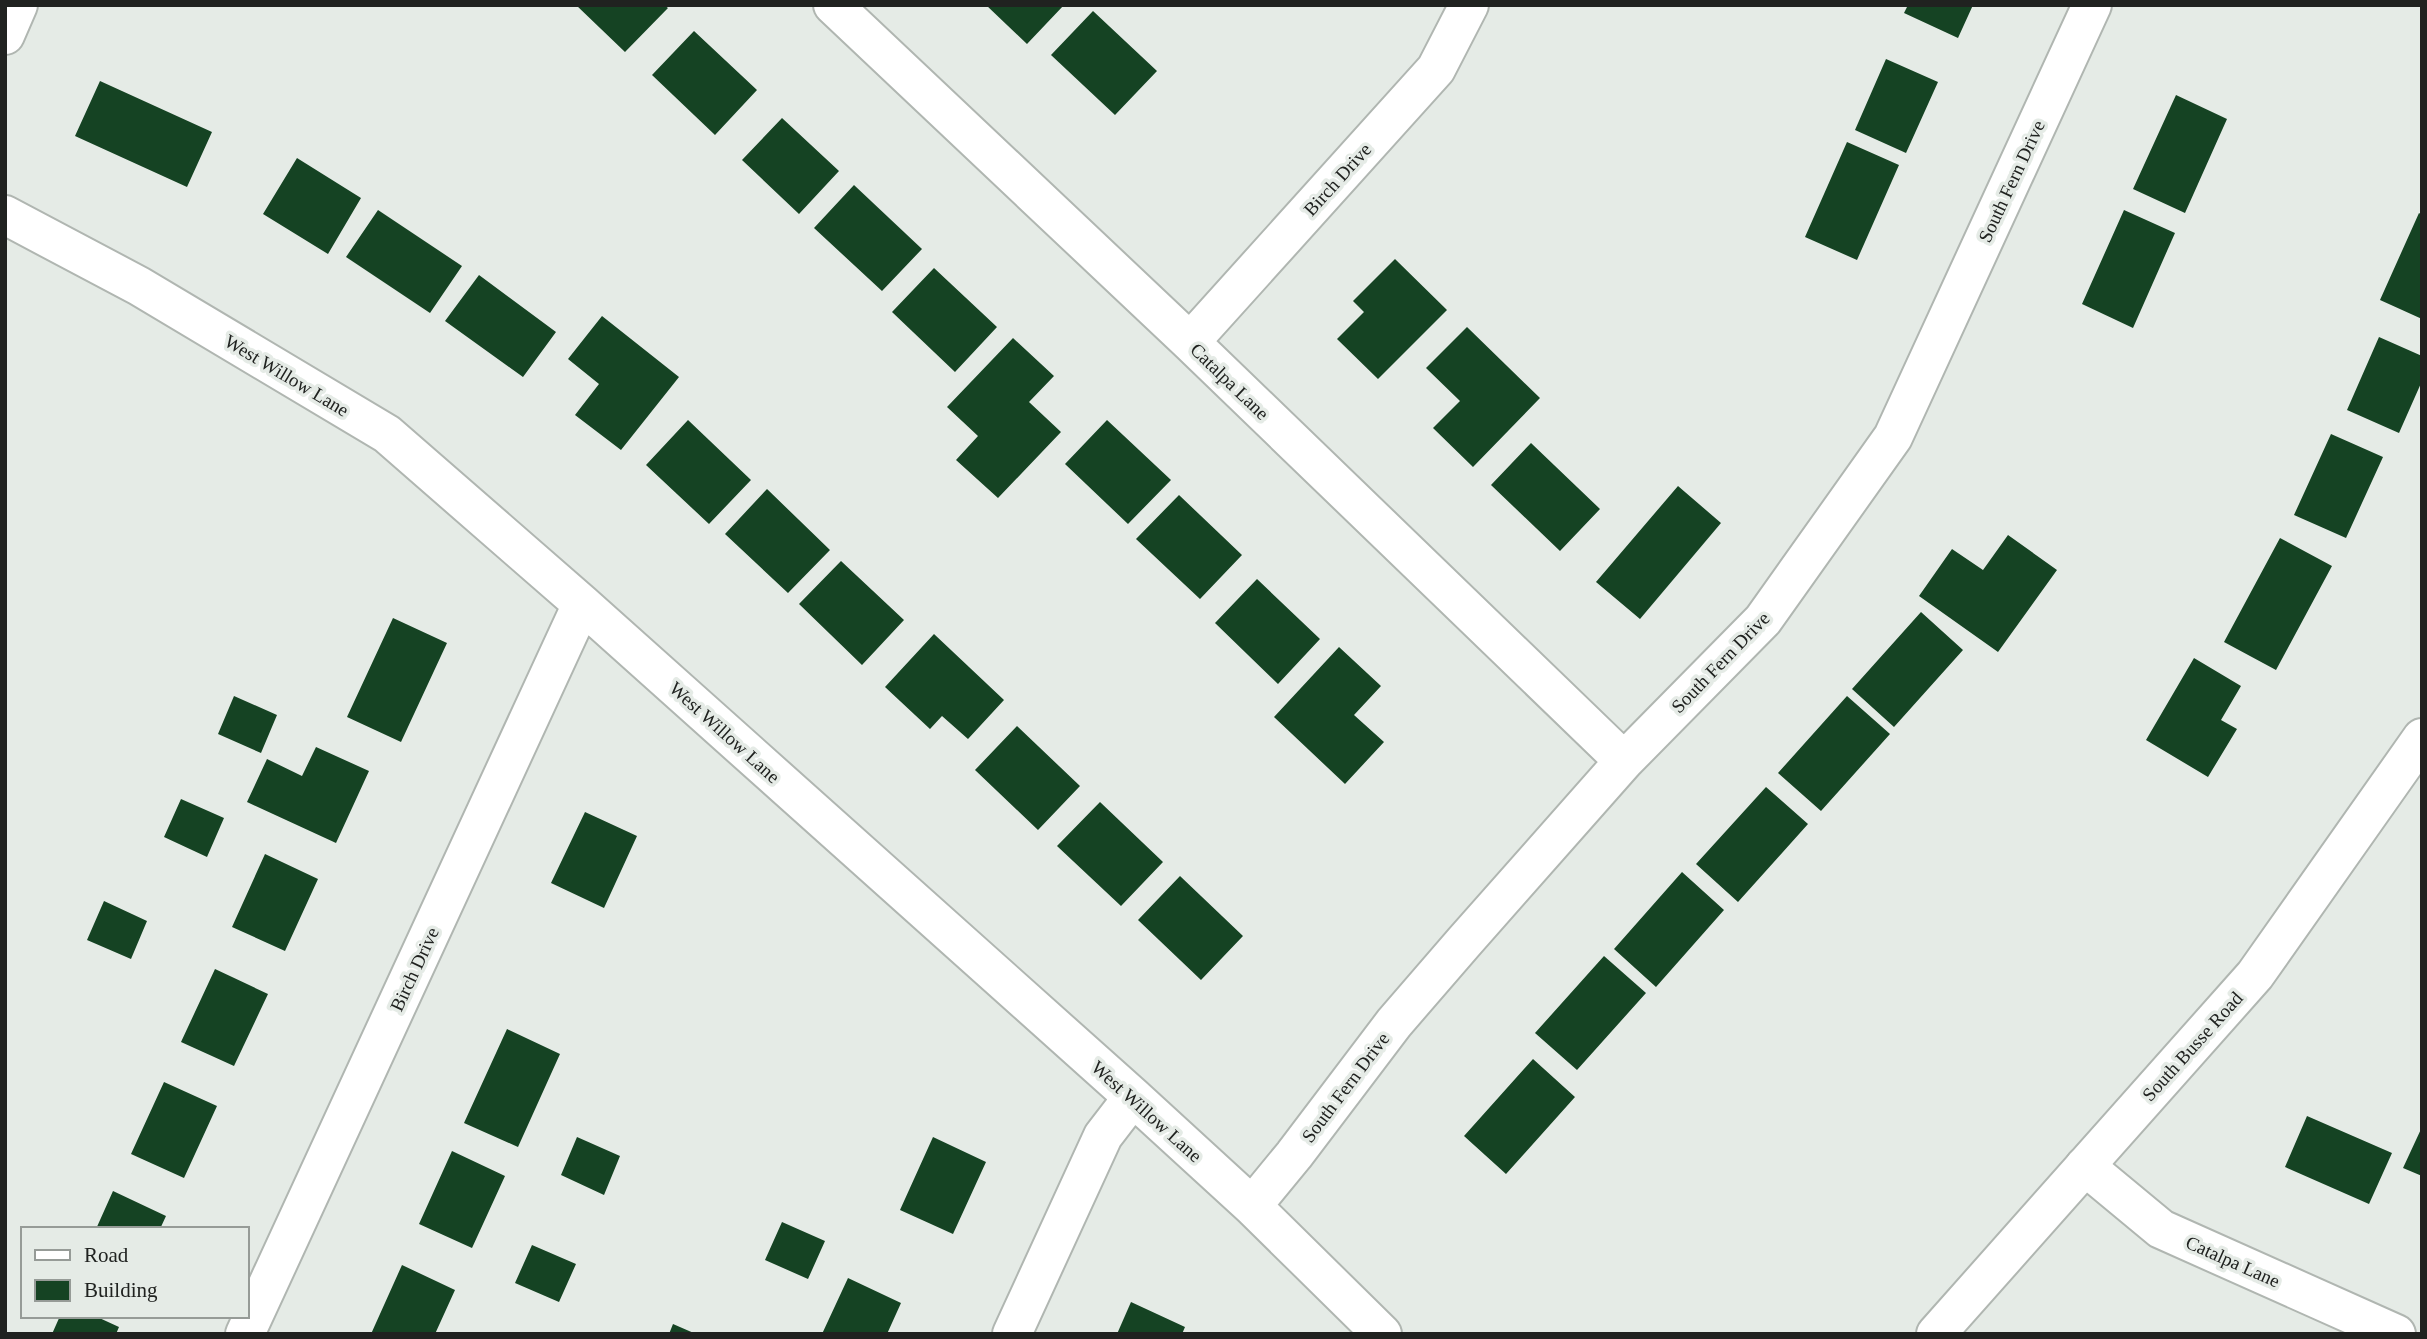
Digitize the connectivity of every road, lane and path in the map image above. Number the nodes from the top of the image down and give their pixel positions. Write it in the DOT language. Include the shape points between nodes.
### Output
graph roads {
  1 [pos="18,5"];
  2 [pos="833,5"];
  3 [pos="1469,5"];
  4 [pos="2092,5"];
  5 [pos="5,36"];
  6 [pos="5,215"];
  7 [pos="1190,342"];
  8 [pos="582,604"];
  9 [pos="2422,738"];
  10 [pos="1624,761"];
  11 [pos="1133,1097"];
  12 [pos="2085,1166"];
  13 [pos="1252,1206"];
  14 [pos="245,1334"];
  15 [pos="1012,1334"];
  16 [pos="1382,1334"];
  17 [pos="1936,1334"];
  18 [pos="2396,1334"];
  1 -- 5 [label="street"];
  2 -- 7 [label="street, Catalpa Lane"];
  3 -- 7 [label="street, Birch Drive" via="1436,69"];
  4 -- 10 [label="street, South Fern Drive" via="1893,437 1763,620"];
  6 -- 8 [label="street, West Willow Lane" via="139,286 387,434"];
  7 -- 10 [label="street, Catalpa Lane"];
  8 -- 11 [label="street, West Willow Lane"];
  8 -- 14 [label="street, Birch Drive"];
  9 -- 12 [label="street, South Busse Road" via="2255,975"];
  10 -- 13 [label="street, South Fern Drive" via="1394,1023"];
  11 -- 13 [label="street, West Willow Lane"];
  11 -- 15 [label="street" via="1103,1136"];
  12 -- 17 [label="street, South Busse Road"];
  12 -- 18 [label="street, Catalpa Lane" via="2161,1229"];
  13 -- 16 [label="street, West Willow Lane"];
}
